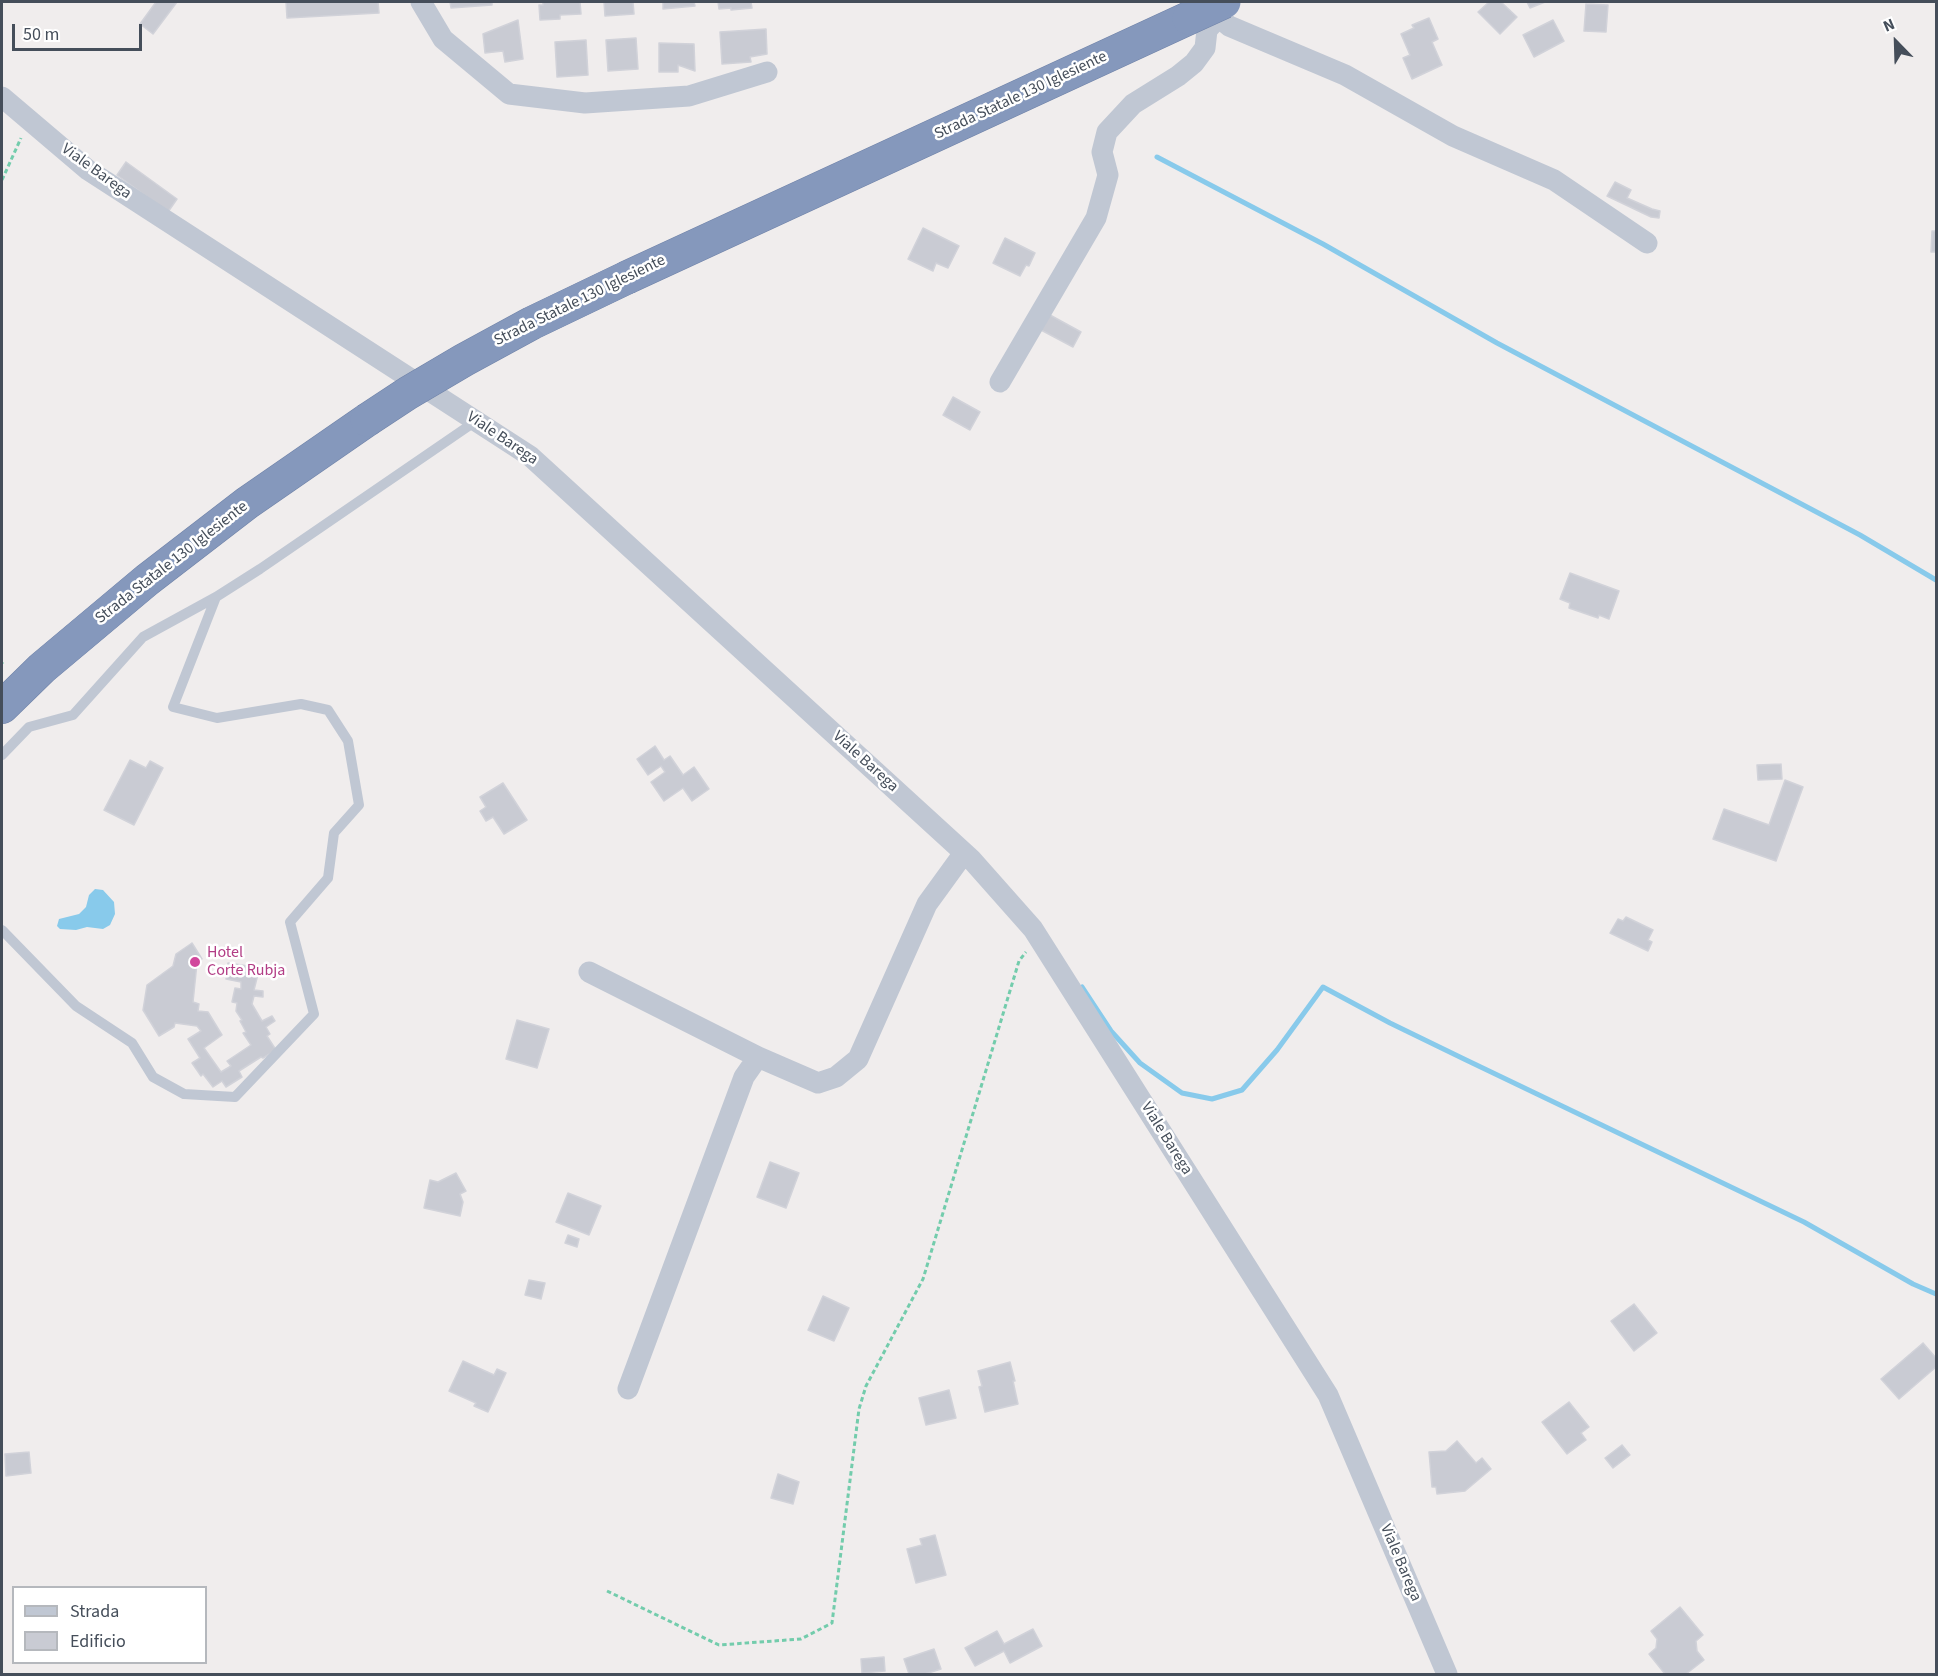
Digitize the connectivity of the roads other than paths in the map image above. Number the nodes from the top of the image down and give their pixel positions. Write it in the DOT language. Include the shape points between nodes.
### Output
graph roads {
  1 [pos="421,2"];
  2 [pos="1208,10"];
  3 [pos="766,72"];
  4 [pos="2,97"];
  5 [pos="1647,243"];
  6 [pos="1000,382"];
  7 [pos="476,421"];
  8 [pos="216,597"];
  9 [pos="2,707"];
  10 [pos="2,755"];
  11 [pos="964,853"];
  12 [pos="2,930"];
  13 [pos="589,972"];
  14 [pos="758,1058"];
  15 [pos="628,1389"];
  16 [pos="1447,1674"];
  1 -- 3 [label="street" via="443,39 509,94 585,103 689,96"];
  2 -- 5 [label="street" via="1229,26 1345,75 1453,136 1554,180"];
  2 -- 6 [label="street" via="1205,48 1194,63 1133,104 1107,132 1102,152 1108,175 1096,218"];
  2 -- 9 [label="highway, Strada Statale 130 Iglesiente, bridge" via="628,277 532,323 408,393 247,503 147,579"];
  4 -- 7 [label="street, Viale Barega" via="88,170"];
  7 -- 8 [label="lane"];
  7 -- 11 [label="street, Viale Barega" via="530,456"];
  8 -- 10 [label="lane" via="143,637 73,715 29,727"];
  8 -- 12 [label="lane" via="173,707 217,718 301,704 328,710 348,741 359,805 334,833 328,878 290,922 314,1014 235,1096 184,1094 153,1077 132,1043 76,1006"];
  11 -- 14 [label="street" via="927,904 858,1059 836,1077 818,1083"];
  11 -- 16 [label="street, Viale Barega" via="1033,928 1328,1395"];
  13 -- 14 [label="street"];
  14 -- 15 [label="street" via="744,1077"];
}
